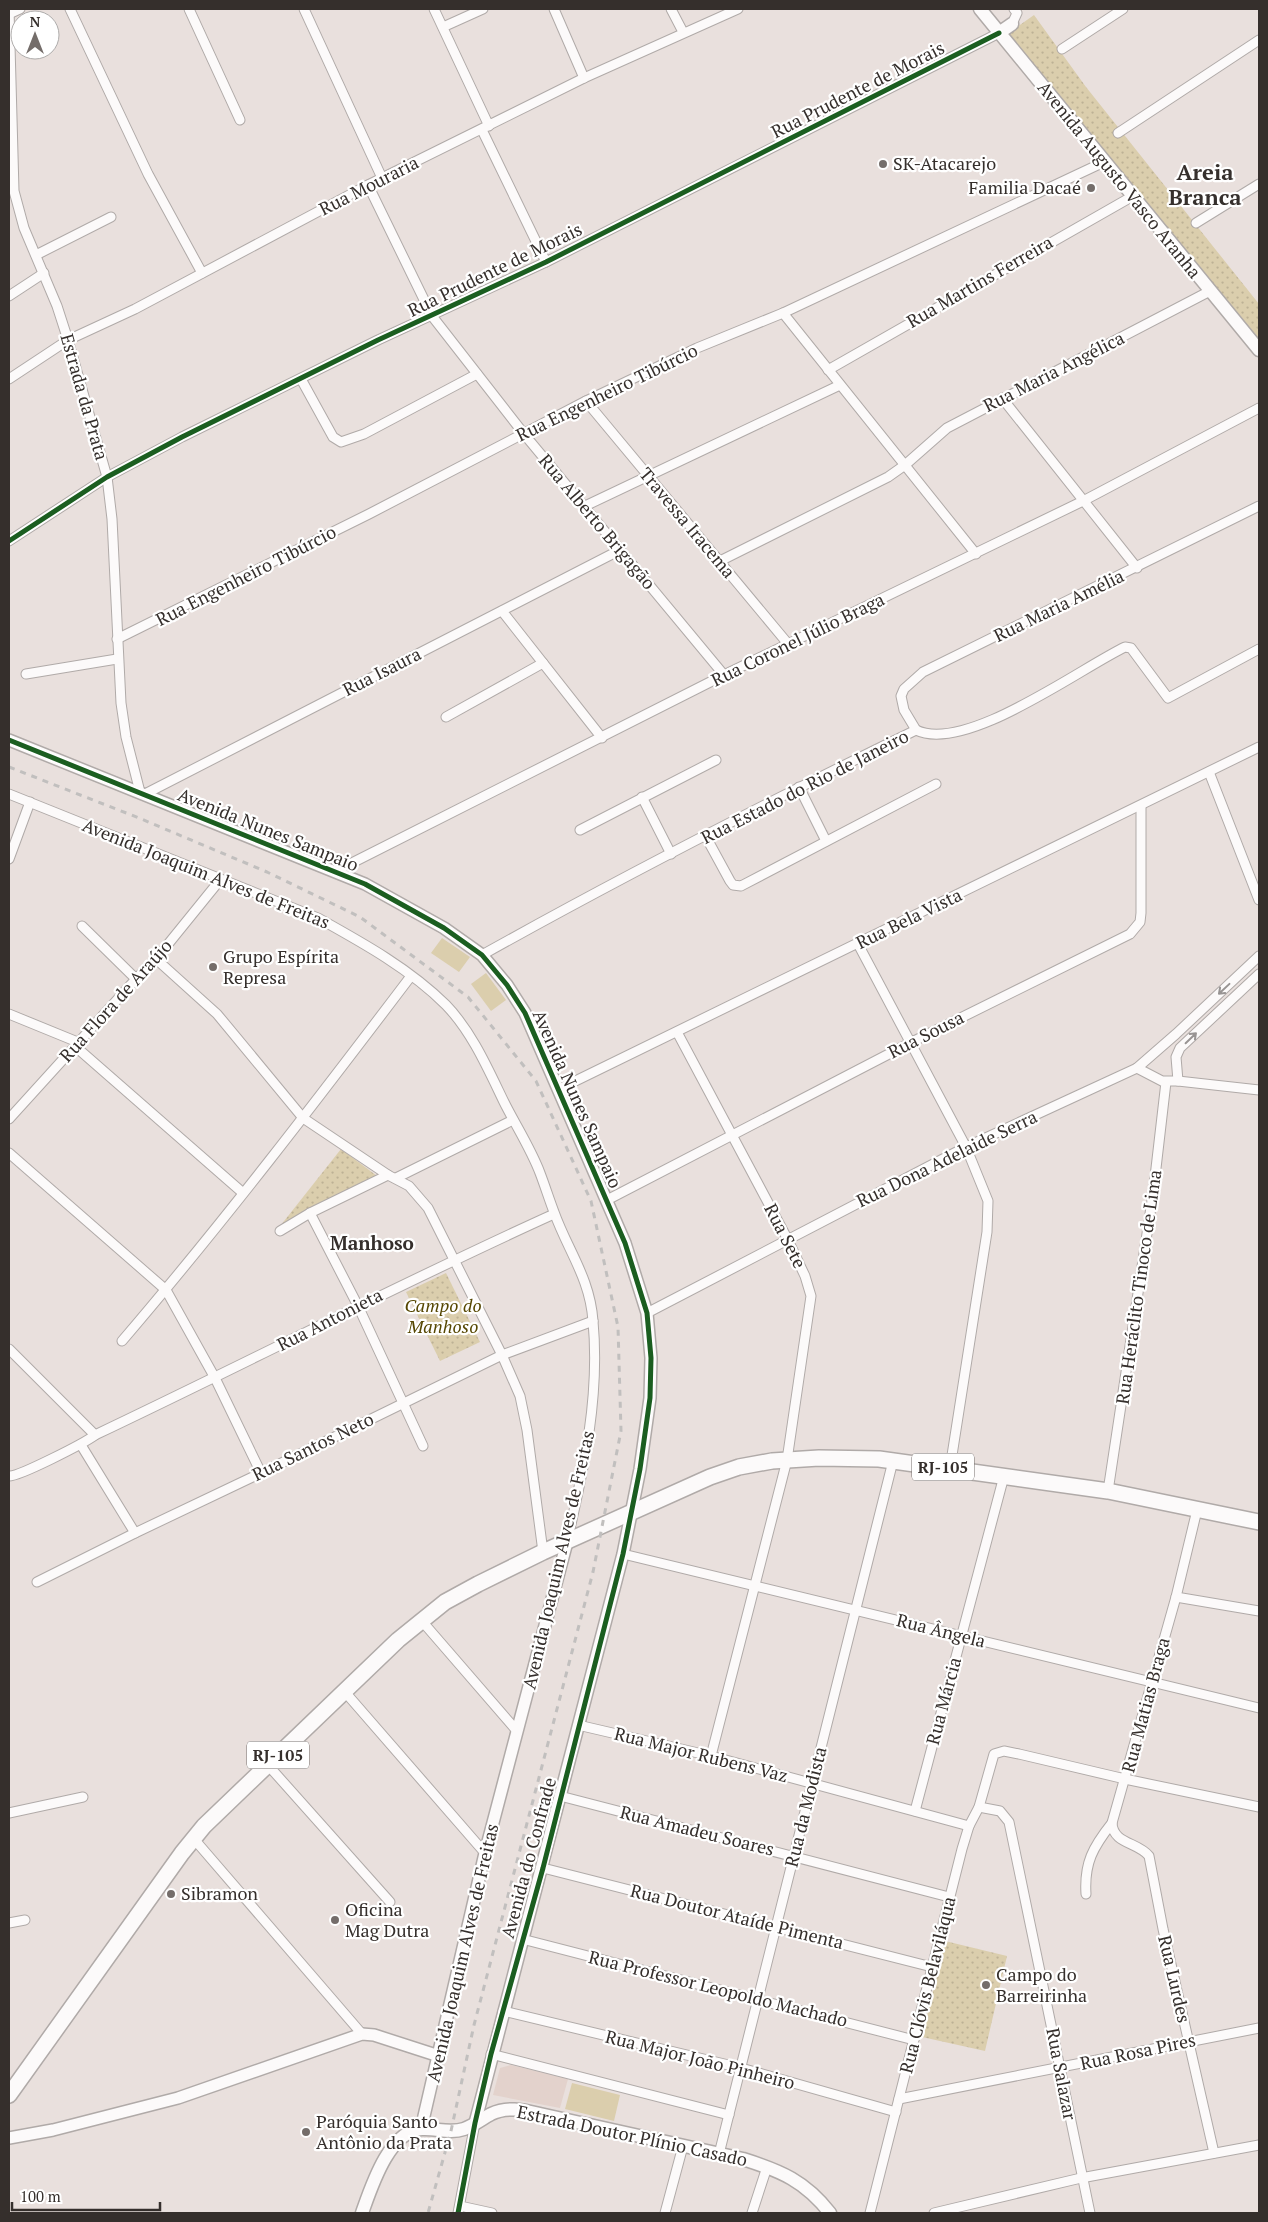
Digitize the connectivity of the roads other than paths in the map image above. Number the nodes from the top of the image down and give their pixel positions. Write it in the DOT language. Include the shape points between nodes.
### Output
graph roads {
  1 [pos="9,9"];
  2 [pos="20,9"];
  3 [pos="70,9"];
  4 [pos="189,9"];
  5 [pos="304,9"];
  6 [pos="434,9"];
  7 [pos="483,9"];
  8 [pos="554,9"];
  9 [pos="671,9"];
  10 [pos="738,9"];
  11 [pos="980,9"];
  12 [pos="1014,9"];
  13 [pos="1123,9"];
  14 [pos="9,14"];
  15 [pos="1012,24"];
  16 [pos="442,28"];
  17 [pos="683,32"];
  18 [pos="999,33"];
  19 [pos="1259,40"];
  20 [pos="1062,49"];
  21 [pos="584,78"];
  22 [pos="10,99"];
  23 [pos="240,120"];
  24 [pos="485,128"];
  25 [pos="1118,133"];
  26 [pos="10,140"];
  27 [pos="1104,162"];
  28 [pos="382,178"];
  29 [pos="1259,184"];
  30 [pos="368,185"];
  31 [pos="11,192"];
  32 [pos="1133,196"];
  33 [pos="111,216"];
  34 [pos="1196,223"];
  35 [pos="36,255"];
  36 [pos="546,262"];
  37 [pos="44,273"];
  38 [pos="202,273"];
  39 [pos="1210,291"];
  40 [pos="9,296"];
  41 [pos="782,313"];
  42 [pos="432,316"];
  43 [pos="68,340"];
  44 [pos="1259,350"];
  45 [pos="828,370"];
  46 [pos="477,374"];
  47 [pos="9,379"];
  48 [pos="301,379"];
  49 [pos="840,385"];
  50 [pos="1002,398"];
  51 [pos="586,401"];
  52 [pos="1259,408"];
  53 [pos="524,434"];
  54 [pos="905,465"];
  55 [pos="648,476"];
  56 [pos="107,478"];
  57 [pos="1083,501"];
  58 [pos="585,506"];
  59 [pos="1259,506"];
  60 [pos="9,541"];
  61 [pos="620,550"];
  62 [pos="976,554"];
  63 [pos="720,561"];
  64 [pos="1137,568"];
  65 [pos="502,611"];
  66 [pos="117,639"];
  67 [pos="789,645"];
  68 [pos="1259,649"];
  69 [pos="118,659"];
  70 [pos="543,663"];
  71 [pos="26,674"];
  72 [pos="724,675"];
  73 [pos="446,717"];
  74 [pos="916,730"];
  75 [pos="602,738"];
  76 [pos="9,740"];
  77 [pos="1259,747"];
  78 [pos="716,760"];
  79 [pos="1209,772"];
  80 [pos="936,784"];
  81 [pos="799,787"];
  82 [pos="142,793"];
  83 [pos="9,794"];
  84 [pos="642,797"];
  85 [pos="30,802"];
  86 [pos="1140,806"];
  87 [pos="580,830"];
  88 [pos="706,837"];
  89 [pos="826,840"];
  90 [pos="671,854"];
  91 [pos="9,859"];
  92 [pos="336,871"];
  93 [pos="220,880"];
  94 [pos="1259,900"];
  95 [pos="82,926"];
  96 [pos="858,944"];
  97 [pos="482,955"];
  98 [pos="1259,956"];
  99 [pos="156,959"];
  100 [pos="1259,974"];
  101 [pos="410,976"];
  102 [pos="136,979"];
  103 [pos="9,1014"];
  104 [pos="677,1032"];
  105 [pos="912,1042"];
  106 [pos="78,1045"];
  107 [pos="1137,1068"];
  108 [pos="1178,1080"];
  109 [pos="1166,1082"];
  110 [pos="559,1089"];
  111 [pos="1259,1090"];
  112 [pos="303,1118"];
  113 [pos="9,1119"];
  114 [pos="513,1120"];
  115 [pos="733,1135"];
  116 [pos="966,1147"];
  117 [pos="9,1153"];
  118 [pos="392,1177"];
  119 [pos="243,1193"];
  120 [pos="606,1200"];
  121 [pos="310,1214"];
  122 [pos="554,1214"];
  123 [pos="280,1231"];
  124 [pos="788,1240"];
  125 [pos="453,1260"];
  126 [pos="166,1290"];
  127 [pos="358,1306"];
  128 [pos="647,1313"];
  129 [pos="593,1321"];
  130 [pos="122,1341"];
  131 [pos="9,1349"];
  132 [pos="502,1355"];
  133 [pos="215,1378"];
  134 [pos="404,1403"];
  135 [pos="95,1435"];
  136 [pos="82,1445"];
  137 [pos="423,1446"];
  138 [pos="787,1460"];
  139 [pos="893,1461"];
  140 [pos="950,1468"];
  141 [pos="261,1474"];
  142 [pos="9,1476"];
  143 [pos="1004,1476"];
  144 [pos="1108,1491"];
  145 [pos="1197,1510"];
  146 [pos="633,1511"];
  147 [pos="1259,1522"];
  148 [pos="135,1533"];
  149 [pos="566,1542"];
  150 [pos="543,1552"];
  151 [pos="623,1554"];
  152 [pos="37,1582"];
  153 [pos="756,1587"];
  154 [pos="1176,1597"];
  155 [pos="856,1610"];
  156 [pos="1259,1611"];
  157 [pos="421,1620"];
  158 [pos="961,1636"];
  159 [pos="1152,1682"];
  160 [pos="344,1692"];
  161 [pos="1259,1708"];
  162 [pos="578,1725"];
  163 [pos="517,1731"];
  164 [pos="711,1756"];
  165 [pos="267,1764"];
  166 [pos="1125,1779"];
  167 [pos="812,1782"];
  168 [pos="560,1796"];
  169 [pos="83,1797"];
  170 [pos="979,1807"];
  171 [pos="1259,1807"];
  172 [pos="916,1811"];
  173 [pos="9,1813"];
  174 [pos="1112,1823"];
  175 [pos="969,1826"];
  176 [pos="194,1839"];
  177 [pos="485,1853"];
  178 [pos="794,1856"];
  179 [pos="543,1868"];
  180 [pos="1086,1894"];
  181 [pos="949,1897"];
  182 [pos="390,1902"];
  183 [pos="25,1920"];
  184 [pos="9,1923"];
  185 [pos="776,1927"];
  186 [pos="522,1939"];
  187 [pos="932,1967"];
  188 [pos="758,1999"];
  189 [pos="503,2011"];
  190 [pos="1259,2028"];
  191 [pos="362,2034"];
  192 [pos="914,2040"];
  193 [pos="1189,2042"];
  194 [pos="491,2054"];
  195 [pos="439,2056"];
  196 [pos="741,2068"];
  197 [pos="1059,2069"];
  198 [pos="9,2095"];
  199 [pos="899,2099"];
  200 [pos="896,2112"];
  201 [pos="729,2115"];
  202 [pos="475,2123"];
  203 [pos="421,2129"];
  204 [pos="9,2138"];
  205 [pos="1259,2145"];
  206 [pos="683,2146"];
  207 [pos="1214,2153"];
  208 [pos="719,2154"];
  209 [pos="767,2167"];
  210 [pos="1082,2178"];
  211 [pos="459,2209"];
  212 [pos="362,2213"];
  213 [pos="492,2213"];
  214 [pos="665,2213"];
  215 [pos="752,2213"];
  216 [pos="830,2213"];
  217 [pos="870,2213"];
  218 [pos="934,2213"];
  219 [pos="1090,2213"];
  1 -- 14 [label="street, Estrada da Prata"];
  2 -- 14 [label="street"];
  3 -- 38 [label="street" via="148,174"];
  4 -- 23 [label="street"];
  5 -- 28 [label="street"];
  6 -- 16 [label="street"];
  7 -- 16 [label="street"];
  8 -- 21 [label="street"];
  9 -- 17 [label="street"];
  10 -- 17 [label="street, Rua Mouraria"];
  11 -- 18 [label="main road, Avenida Augusto Vasco Aranha"];
  12 -- 15 [label="street" via="1017,13"];
  13 -- 20 [label="street"];
  14 -- 22 [label="street, Estrada da Prata"];
  15 -- 18 [label="main road, Rua Prudente de Morais"];
  16 -- 24 [label="street"];
  17 -- 21 [label="street, Rua Mouraria"];
  18 -- 27 [label="main road, Avenida Augusto Vasco Aranha"];
  18 -- 36 [label="street, Rua Prudente de Morais"];
  19 -- 25 [label="street"];
  21 -- 24 [label="street, Rua Mouraria"];
  22 -- 26 [label="street, Estrada da Prata"];
  24 -- 28 [label="street, Rua Mouraria"];
  24 -- 36 [label="street"];
  26 -- 31 [label="street, Estrada da Prata"];
  27 -- 32 [label="main road, Avenida Augusto Vasco Aranha"];
  27 -- 41 [label="street, Rua Engenheiro Tibúrcio"];
  28 -- 30 [label="street, Rua Mouraria"];
  29 -- 34 [label="street"];
  30 -- 38 [label="street, Rua Mouraria"];
  30 -- 42 [label="street, Rua Alberto Brigagão"];
  31 -- 35 [label="street, Estrada da Prata"];
  32 -- 39 [label="main road, Avenida Augusto Vasco Aranha"];
  32 -- 45 [label="street, Rua Martins Ferreira"];
  33 -- 35 [label="street"];
  35 -- 37 [label="street, Estrada da Prata"];
  36 -- 42 [label="street, Rua Prudente de Morais"];
  37 -- 40 [label="street"];
  37 -- 43 [label="street, Estrada da Prata"];
  38 -- 43 [label="street, Rua Mouraria"];
  39 -- 44 [label="main road, Avenida Augusto Vasco Aranha"];
  39 -- 50 [label="street, Rua Maria Angélica"];
  41 -- 45 [label="street"];
  41 -- 51 [label="street, Rua Engenheiro Tibúrcio" via="697,348"];
  42 -- 46 [label="street, Rua Alberto Brigagão"];
  42 -- 48 [label="street, Rua Prudente de Morais"];
  43 -- 47 [label="street, Rua Mouraria"];
  43 -- 56 [label="street, Estrada da Prata"];
  45 -- 49 [label="street"];
  46 -- 48 [label="street" via="354,439 341,442 334,437"];
  46 -- 53 [label="street, Rua Alberto Brigagão"];
  48 -- 56 [label="street, Rua Prudente de Morais"];
  49 -- 54 [label="street"];
  49 -- 55 [label="street"];
  50 -- 54 [label="street, Rua Maria Angélica" via="946,428"];
  50 -- 57 [label="street"];
  51 -- 53 [label="street, Rua Engenheiro Tibúrcio"];
  51 -- 55 [label="street, Travessa Iracema"];
  52 -- 57 [label="street, Rua Coronel Júlio Braga"];
  53 -- 58 [label="street, Rua Alberto Brigagão"];
  53 -- 66 [label="street, Rua Engenheiro Tibúrcio"];
  54 -- 62 [label="street"];
  54 -- 63 [label="street, Rua Maria Angélica"];
  55 -- 58 [label="street"];
  55 -- 63 [label="street, Travessa Iracema"];
  56 -- 60 [label="street, Rua Prudente de Morais"];
  56 -- 66 [label="street, Estrada da Prata"];
  57 -- 62 [label="street, Rua Coronel Júlio Braga"];
  57 -- 64 [label="street"];
  58 -- 61 [label="street, Rua Alberto Brigagão"];
  59 -- 64 [label="street, Rua Maria Amélia"];
  61 -- 65 [label="street, Rua Isaura"];
  61 -- 72 [label="street, Rua Alberto Brigagão"];
  62 -- 67 [label="street, Rua Coronel Júlio Braga"];
  63 -- 67 [label="street, Travessa Iracema"];
  64 -- 74 [label="street, Rua Maria Amélia" via="923,672 904,689 901,696 904,710"];
  65 -- 70 [label="street"];
  65 -- 82 [label="street, Rua Isaura"];
  66 -- 69 [label="street, Estrada da Prata"];
  67 -- 72 [label="street, Rua Coronel Júlio Braga"];
  68 -- 74 [label="street, Rua Estado do Rio de Janeiro" via="1168,698 1131,648 1125,647 1038,698 956,733 933,735"];
  69 -- 71 [label="street"];
  69 -- 82 [label="street, Estrada da Prata" via="126,737"];
  70 -- 73 [label="street"];
  70 -- 75 [label="street"];
  72 -- 75 [label="street, Rua Coronel Júlio Braga"];
  74 -- 81 [label="street, Rua Estado do Rio de Janeiro"];
  75 -- 92 [label="street, Rua Coronel Júlio Braga"];
  76 -- 82 [label="street, Avenida Nunes Sampaio"];
  77 -- 79 [label="street, Rua Bela Vista"];
  78 -- 84 [label="street"];
  79 -- 86 [label="street, Rua Bela Vista"];
  79 -- 94 [label="street"];
  80 -- 89 [label="street"];
  81 -- 88 [label="street, Rua Estado do Rio de Janeiro"];
  81 -- 89 [label="street"];
  82 -- 92 [label="street, Avenida Nunes Sampaio"];
  83 -- 85 [label="street, Avenida Joaquim Alves de Freitas"];
  84 -- 87 [label="street"];
  84 -- 90 [label="street"];
  85 -- 91 [label="street"];
  85 -- 93 [label="street, Avenida Joaquim Alves de Freitas"];
  86 -- 96 [label="street, Rua Bela Vista"];
  86 -- 105 [label="street, Rua Sousa" via="1142,913 1133,932"];
  88 -- 89 [label="street" via="730,882 736,886 746,885"];
  88 -- 90 [label="street, Rua Estado do Rio de Janeiro"];
  90 -- 97 [label="street, Rua Estado do Rio de Janeiro"];
  92 -- 97 [label="street, Avenida Nunes Sampaio" via="444,928"];
  93 -- 99 [label="street, Rua Flora de Araújo"];
  93 -- 101 [label="street, Avenida Joaquim Alves de Freitas" via="318,918"];
  95 -- 102 [label="street"];
  96 -- 104 [label="street, Rua Bela Vista"];
  96 -- 105 [label="street"];
  97 -- 110 [label="street, Avenida Nunes Sampaio" via="507,985 525,1014"];
  98 -- 107 [label="street, Rua Dona Adelaide Serra, one-way"];
  99 -- 102 [label="street, Rua Flora de Araújo"];
  99 -- 112 [label="street" via="217,1014"];
  108 -- 100 [label="street, one-way" via="1176,1057 1180,1048"];
  101 -- 112 [label="street"];
  101 -- 114 [label="street, Avenida Joaquim Alves de Freitas" via="434,994 457,1018 482,1058"];
  102 -- 106 [label="street, Rua Flora de Araújo"];
  103 -- 106 [label="street"];
  104 -- 110 [label="street, Rua Bela Vista"];
  104 -- 115 [label="street, Rua Sete"];
  105 -- 115 [label="street, Rua Sousa"];
  105 -- 116 [label="street"];
  106 -- 113 [label="street, Rua Flora de Araújo"];
  106 -- 119 [label="street"];
  107 -- 109 [label="street"];
  107 -- 116 [label="street, Rua Dona Adelaide Serra"];
  108 -- 109 [label="street"];
  108 -- 111 [label="street"];
  109 -- 144 [label="street, Rua Heráclito Tinoco de Lima" via="1151,1212"];
  110 -- 120 [label="street, Avenida Nunes Sampaio"];
  112 -- 118 [label="street"];
  112 -- 119 [label="street"];
  114 -- 118 [label="street"];
  114 -- 122 [label="street, Avenida Joaquim Alves de Freitas" via="540,1171"];
  115 -- 120 [label="street, Rua Sousa"];
  115 -- 124 [label="street, Rua Sete"];
  116 -- 124 [label="street, Rua Dona Adelaide Serra"];
  116 -- 140 [label="street" via="988,1201 988,1222"];
  117 -- 126 [label="street"];
  118 -- 121 [label="street"];
  118 -- 125 [label="street" via="416,1192 428,1208"];
  119 -- 126 [label="street"];
  120 -- 128 [label="street, Avenida Nunes Sampaio" via="627,1250"];
  121 -- 123 [label="street"];
  121 -- 127 [label="street"];
  122 -- 125 [label="street, Rua Antonieta"];
  122 -- 129 [label="street, Avenida Joaquim Alves de Freitas" via="586,1282"];
  124 -- 128 [label="street, Rua Dona Adelaide Serra"];
  124 -- 138 [label="street, Rua Sete" via="808,1283 811,1302"];
  125 -- 127 [label="street, Rua Antonieta"];
  125 -- 132 [label="street"];
  126 -- 130 [label="street"];
  126 -- 133 [label="street"];
  127 -- 133 [label="street, Rua Antonieta"];
  127 -- 134 [label="street"];
  128 -- 146 [label="street, Avenida Nunes Sampaio" via="650,1398"];
  129 -- 132 [label="street, Rua Santos Neto"];
  129 -- 149 [label="street, Avenida Joaquim Alves de Freitas" via="595,1376 590,1434"];
  131 -- 135 [label="street"];
  132 -- 134 [label="street, Rua Santos Neto"];
  132 -- 150 [label="street" via="524,1414"];
  133 -- 135 [label="street, Rua Antonieta"];
  133 -- 141 [label="street"];
  134 -- 137 [label="street"];
  134 -- 141 [label="street, Rua Santos Neto"];
  135 -- 136 [label="street, Rua Antonieta"];
  136 -- 142 [label="street, Rua Antonieta" via="16,1476"];
  136 -- 148 [label="street"];
  138 -- 139 [label="main road, RJ-105" via="850,1457"];
  138 -- 146 [label="main road, RJ-105" via="724,1472"];
  138 -- 153 [label="street, Rua Sete"];
  139 -- 140 [label="main road, RJ-105"];
  139 -- 155 [label="street, Rua da Modista"];
  140 -- 143 [label="main road, RJ-105"];
  141 -- 148 [label="street, Rua Santos Neto"];
  143 -- 144 [label="main road, RJ-105"];
  143 -- 158 [label="street, Rua Márcia"];
  144 -- 145 [label="main road, RJ-105"];
  145 -- 147 [label="main road, RJ-105"];
  145 -- 154 [label="street, Rua Matias Braga"];
  146 -- 149 [label="main road, RJ-105"];
  146 -- 151 [label="street, Avenida do Confrade"];
  148 -- 152 [label="street, Rua Santos Neto"];
  149 -- 150 [label="main road, RJ-105"];
  149 -- 163 [label="street, Avenida Joaquim Alves de Freitas"];
  150 -- 157 [label="main road, RJ-105" via="462,1592"];
  151 -- 153 [label="street, Rua Ângela"];
  151 -- 162 [label="street, Avenida do Confrade"];
  153 -- 155 [label="street, Rua Ângela"];
  153 -- 164 [label="street, Rua Sete"];
  154 -- 156 [label="street"];
  154 -- 159 [label="street, Rua Matias Braga"];
  155 -- 158 [label="street, Rua Ângela"];
  155 -- 167 [label="street, Rua da Modista"];
  157 -- 160 [label="main road, RJ-105"];
  157 -- 163 [label="street"];
  158 -- 159 [label="street, Rua Ângela"];
  158 -- 172 [label="street, Rua Márcia"];
  159 -- 161 [label="street, Rua Ângela"];
  159 -- 166 [label="street, Rua Matias Braga"];
  160 -- 165 [label="main road, RJ-105"];
  160 -- 177 [label="street"];
  162 -- 164 [label="street, Rua Major Rubens Vaz"];
  162 -- 168 [label="street, Avenida do Confrade"];
  163 -- 177 [label="street, Avenida Joaquim Alves de Freitas"];
  164 -- 167 [label="street, Rua Major Rubens Vaz"];
  165 -- 176 [label="main road, RJ-105"];
  165 -- 182 [label="street"];
  166 -- 170 [label="street, Rua Clóvis Belaviláqua" via="1008,1751 994,1754 991,1759"];
  166 -- 171 [label="street"];
  166 -- 174 [label="street, Rua Matias Braga"];
  167 -- 172 [label="street, Rua Major Rubens Vaz"];
  167 -- 178 [label="street, Rua da Modista"];
  168 -- 178 [label="street, Rua Amadeu Soares"];
  168 -- 179 [label="street, Avenida do Confrade"];
  169 -- 173 [label="street"];
  170 -- 175 [label="street, Rua Clóvis Belaviláqua"];
  170 -- 197 [label="street, Rua Salazar" via="1000,1812 1009,1822"];
  172 -- 175 [label="street, Rua Major Rubens Vaz"];
  174 -- 180 [label="street, Rua Matias Braga" via="1088,1862"];
  174 -- 193 [label="street, Rua Lurdes" via="1114,1834 1149,1856"];
  175 -- 181 [label="street, Rua Clóvis Belaviláqua"];
  176 -- 191 [label="street"];
  176 -- 198 [label="main road, RJ-105"];
  177 -- 195 [label="street, Avenida Joaquim Alves de Freitas"];
  178 -- 181 [label="street, Rua Amadeu Soares"];
  178 -- 185 [label="street, Rua da Modista"];
  179 -- 185 [label="street, Rua Doutor Ataíde Pimenta"];
  179 -- 186 [label="street, Avenida do Confrade"];
  181 -- 187 [label="street, Rua Clóvis Belaviláqua"];
  183 -- 184 [label="street"];
  185 -- 187 [label="street, Rua Doutor Ataíde Pimenta"];
  185 -- 188 [label="street, Rua da Modista"];
  186 -- 188 [label="street, Rua Professor Leopoldo Machado"];
  186 -- 189 [label="street, Avenida do Confrade"];
  187 -- 192 [label="street, Rua Clóvis Belaviláqua"];
  188 -- 192 [label="street, Rua Professor Leopoldo Machado"];
  188 -- 196 [label="street, Rua da Modista"];
  189 -- 194 [label="street, Avenida do Confrade"];
  189 -- 196 [label="street, Rua Major João Pinheiro"];
  190 -- 193 [label="street, Rua Rosa Pires"];
  191 -- 195 [label="street"];
  191 -- 204 [label="street" via="178,2098"];
  192 -- 199 [label="street, Rua Clóvis Belaviláqua"];
  193 -- 197 [label="street, Rua Rosa Pires"];
  193 -- 207 [label="street, Rua Lurdes"];
  194 -- 201 [label="street"];
  194 -- 202 [label="street, Avenida do Confrade"];
  195 -- 203 [label="street, Avenida Joaquim Alves de Freitas"];
  196 -- 200 [label="street, Rua Major João Pinheiro"];
  196 -- 201 [label="street, Rua da Modista"];
  197 -- 199 [label="street, Rua Rosa Pires"];
  197 -- 210 [label="street, Rua Salazar"];
  199 -- 200 [label="street, Rua Clóvis Belaviláqua"];
  200 -- 217 [label="street, Rua Clóvis Belaviláqua"];
  201 -- 208 [label="street, Rua da Modista"];
  202 -- 203 [label="main road, Estrada Doutor Plínio Casado" via="462,2130"];
  202 -- 206 [label="main road, Estrada Doutor Plínio Casado" via="502,2110 519,2110"];
  202 -- 211 [label="street, Avenida do Confrade"];
  203 -- 212 [label="main road" via="401,2139 386,2157"];
  205 -- 207 [label="street"];
  206 -- 208 [label="main road, Estrada Doutor Plínio Casado"];
  206 -- 214 [label="street"];
  207 -- 210 [label="street"];
  208 -- 209 [label="main road, Estrada Doutor Plínio Casado"];
  209 -- 215 [label="street"];
  209 -- 216 [label="main road, Estrada Doutor Plínio Casado" via="806,2187"];
  210 -- 218 [label="street"];
  210 -- 219 [label="street, Rua Salazar"];
  211 -- 213 [label="street"];
}
